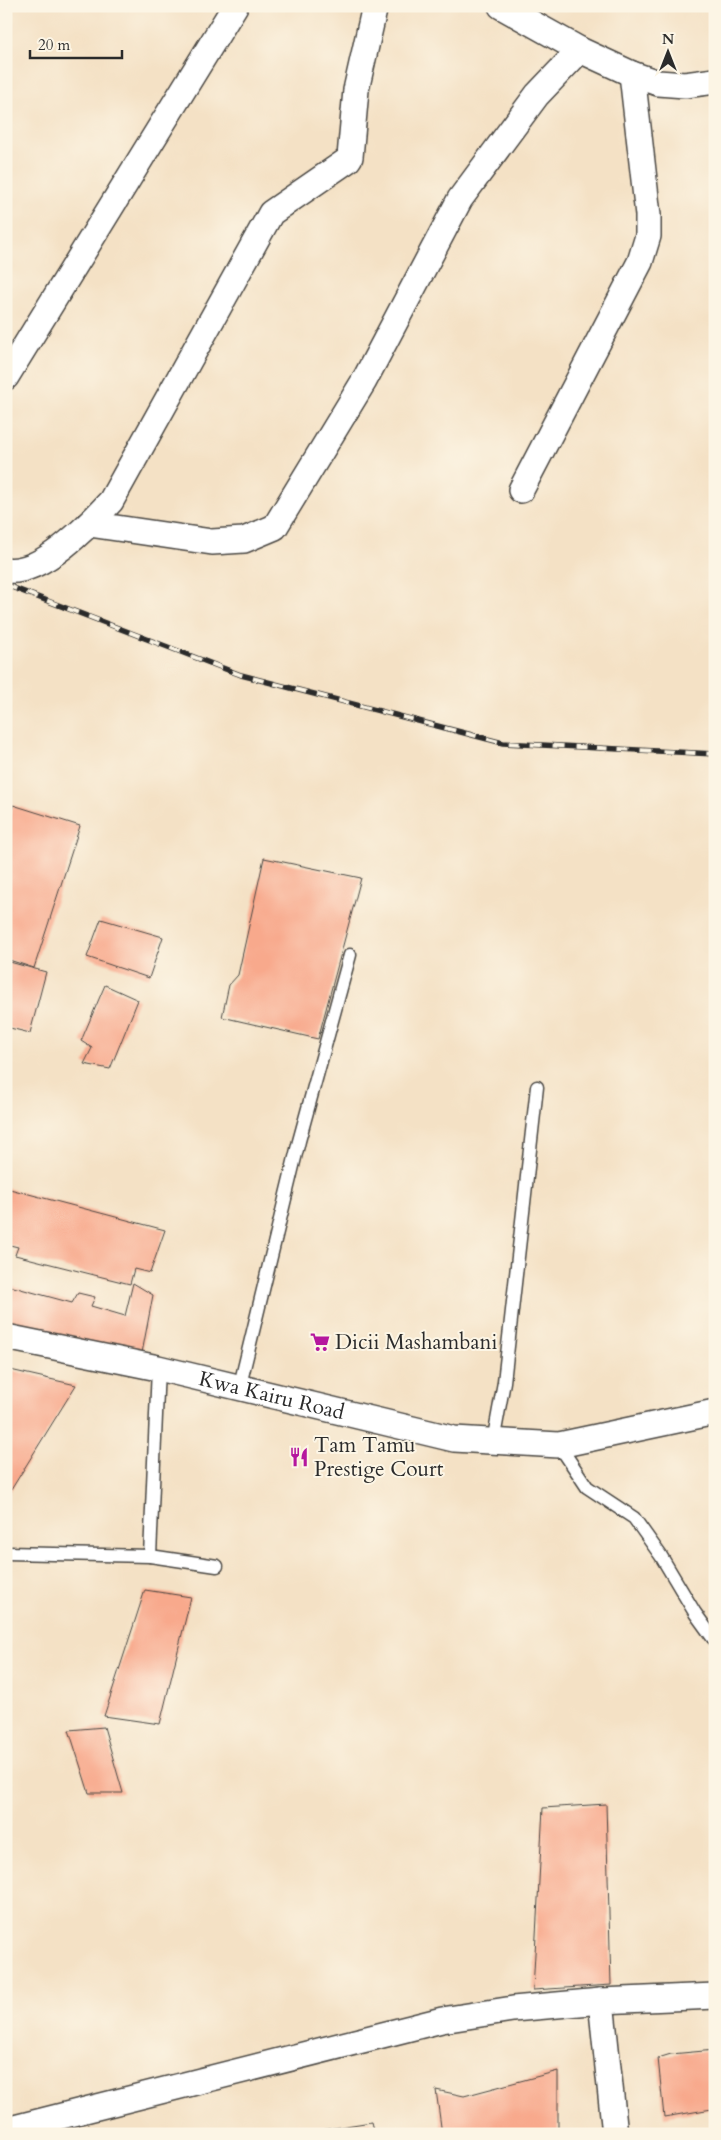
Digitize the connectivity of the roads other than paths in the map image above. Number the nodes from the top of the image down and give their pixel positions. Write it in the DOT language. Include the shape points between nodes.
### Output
graph roads {
  1 [pos="235,6"];
  2 [pos="375,6"];
  3 [pos="500,6"];
  4 [pos="580,50"];
  5 [pos="632,74"];
  6 [pos="715,81"];
  7 [pos="6,377"];
  8 [pos="521,490"];
  9 [pos="89,524"];
  10 [pos="6,570"];
  11 [pos="350,955"];
  12 [pos="537,1087"];
  13 [pos="6,1337"];
  14 [pos="158,1368"];
  15 [pos="239,1389"];
  16 [pos="715,1412"];
  17 [pos="492,1442"];
  18 [pos="559,1445"];
  19 [pos="6,1553"];
  20 [pos="150,1556"];
  21 [pos="217,1566"];
  22 [pos="713,1638"];
  23 [pos="715,1996"];
  24 [pos="601,2000"];
  25 [pos="6,2130"];
  26 [pos="615,2134"];
  1 -- 7 [label="street"];
  2 -- 9 [label="street" via="356,90 350,157 272,213 111,501"];
  3 -- 4 [label="street"];
  4 -- 5 [label="street"];
  4 -- 9 [label="street" via="537,95 460,199 364,380 275,527 244,540 212,542"];
  5 -- 6 [label="street" via="658,83 685,85"];
  5 -- 8 [label="street" via="648,236 640,262"];
  9 -- 10 [label="street" via="57,551 35,564"];
  11 -- 15 [label="lane" via="299,1141"];
  12 -- 17 [label="lane" via="504,1382"];
  13 -- 14 [label="street, Kwa Kairu Road"];
  14 -- 15 [label="street, Kwa Kairu Road"];
  14 -- 20 [label="lane"];
  15 -- 17 [label="street, Kwa Kairu Road" via="454,1440"];
  16 -- 18 [label="street, Kwa Kairu Road"];
  17 -- 18 [label="street, Kwa Kairu Road"];
  18 -- 22 [label="lane" via="587,1487 634,1518"];
  19 -- 20 [label="lane"];
  20 -- 21 [label="lane"];
  23 -- 24 [label="street"];
  24 -- 25 [label="street" via="442,2020"];
  24 -- 26 [label="street"];
}
